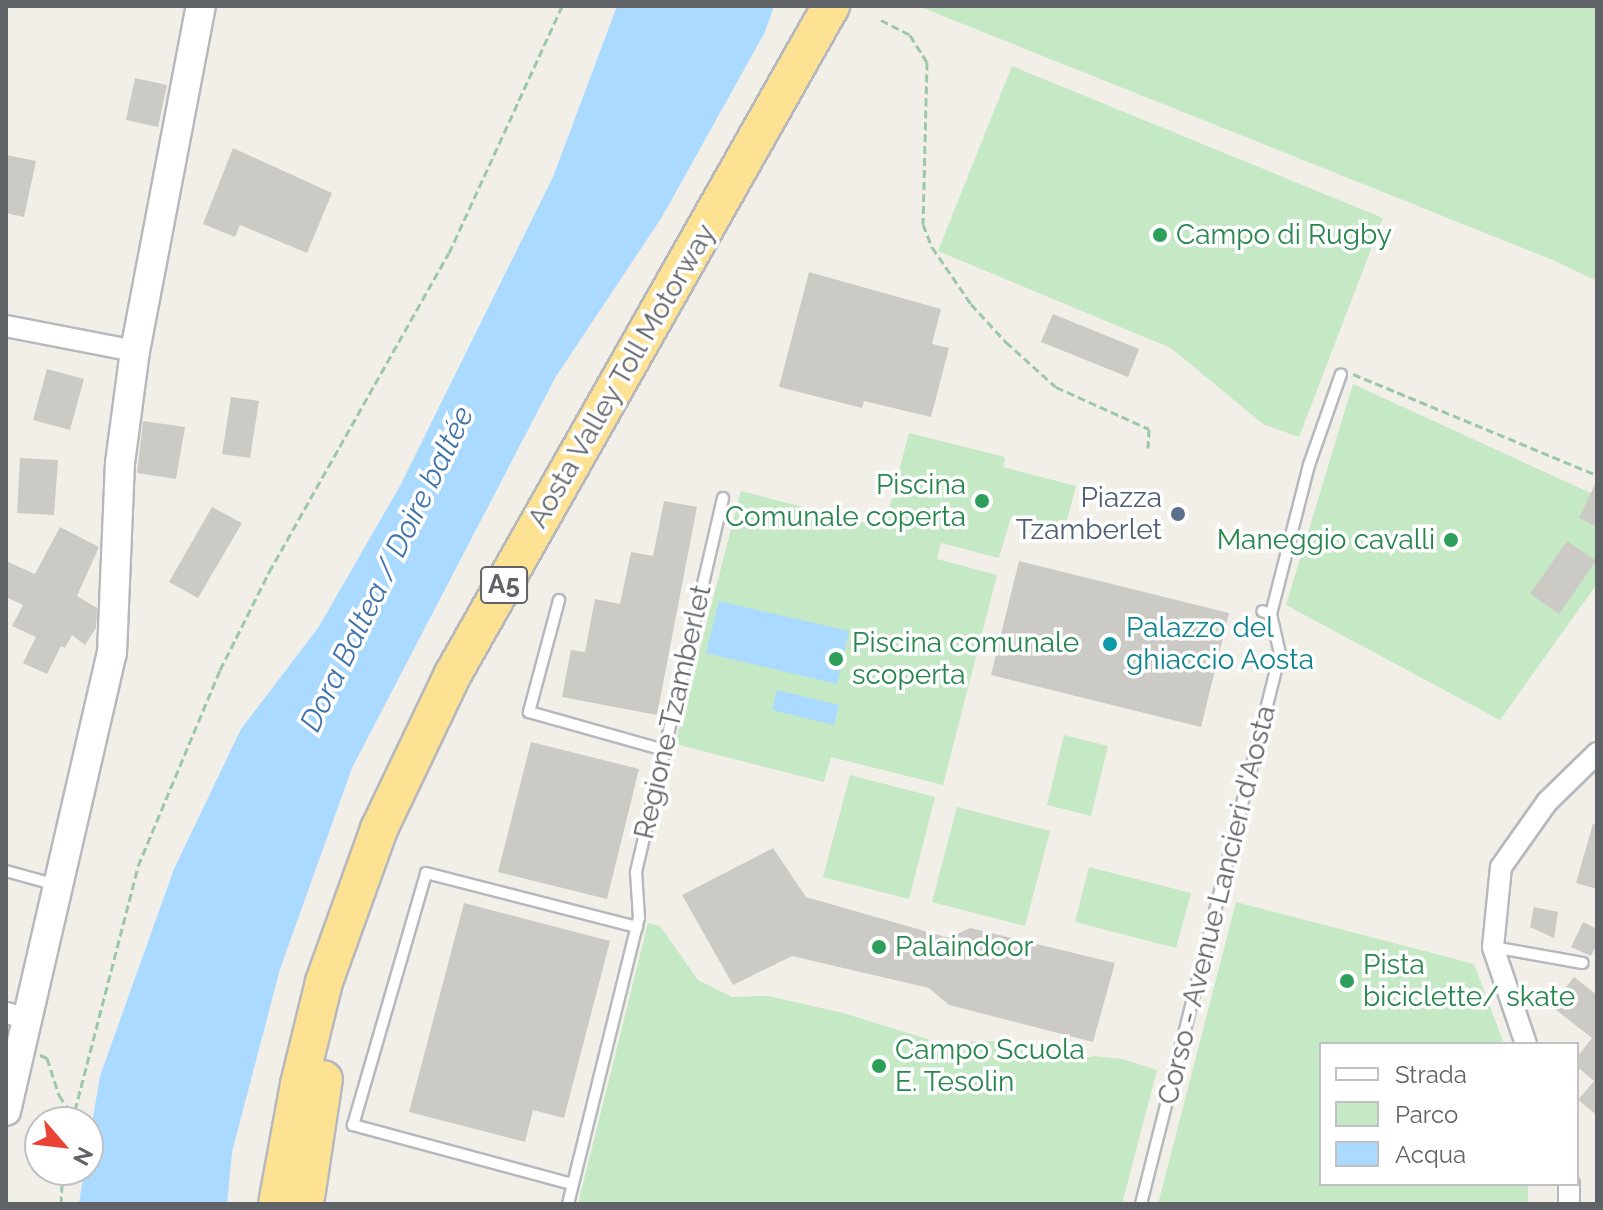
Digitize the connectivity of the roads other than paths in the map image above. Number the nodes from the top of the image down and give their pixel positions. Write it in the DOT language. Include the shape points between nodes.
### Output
graph roads {
  1 [pos="201,6"];
  2 [pos="831,6"];
  3 [pos="869,13"];
  4 [pos="6,326"];
  5 [pos="135,351"];
  6 [pos="1341,374"];
  7 [pos="723,498"];
  8 [pos="559,600"];
  9 [pos="664,750"];
  10 [pos="1597,753"];
  11 [pos="6,871"];
  12 [pos="59,885"];
  13 [pos="637,927"];
  14 [pos="1493,947"];
  15 [pos="1583,963"];
  16 [pos="16,1016"];
  17 [pos="1525,1042"];
  18 [pos="6,1111"];
  19 [pos="572,1184"];
  20 [pos="277,1204"];
  21 [pos="305,1204"];
  22 [pos="568,1204"];
  23 [pos="1141,1204"];
  1 -- 5 [label="main road"];
  2 -- 20 [label="highway, Aosta Valley Toll Motorway / A5" via="453,674 379,829 324,982"];
  3 -- 21 [label="highway, Aosta Valley Toll Motorway / A5" via="474,686 399,840 325,1072"];
  4 -- 5 [label="street"];
  5 -- 12 [label="main road" via="120,463 112,653"];
  6 -- 23 [label="lane, Corso - Avenue Lancieri d'Aosta" via="1266,613 1280,654"];
  7 -- 9 [label="lane, Regione Tzamberlet"];
  8 -- 9 [label="lane" via="529,712"];
  9 -- 13 [label="lane, Regione Tzamberlet" via="636,872"];
  10 -- 14 [label="street" via="1547,802 1501,867"];
  11 -- 12 [label="lane"];
  12 -- 16 [label="main road"];
  13 -- 19 [label="lane, Regione Tzamberlet"];
  13 -- 19 [label="lane" via="426,873 353,1125"];
  14 -- 15 [label="lane"];
  14 -- 17 [label="street"];
  16 -- 18 [label="main road" via="21,1049"];
  19 -- 22 [label="lane, Regione Tzamberlet"];
}
